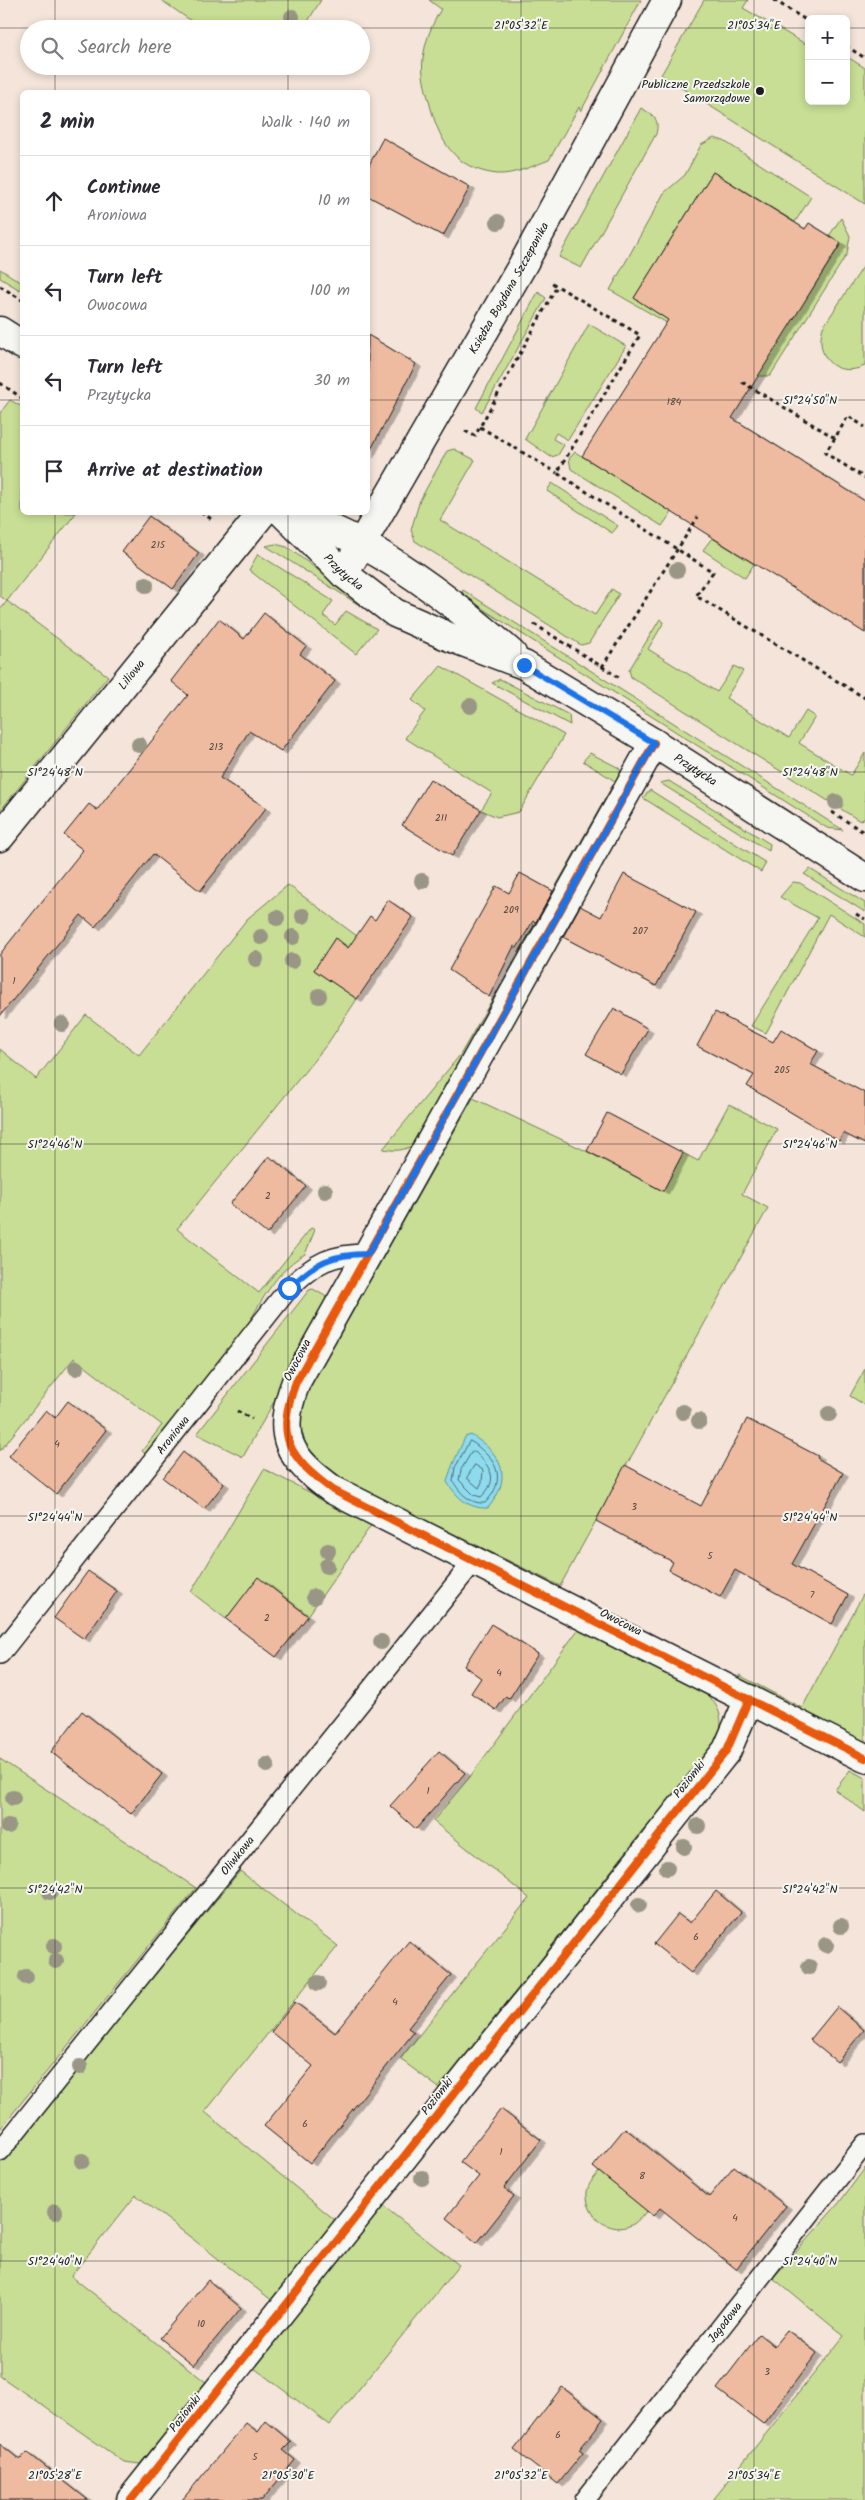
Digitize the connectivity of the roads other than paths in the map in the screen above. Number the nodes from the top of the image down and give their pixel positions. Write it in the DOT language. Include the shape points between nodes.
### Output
graph roads {
  1 [pos="667,0"];
  2 [pos="0,331"];
  3 [pos="20,344"];
  4 [pos="261,515"];
  5 [pos="285,515"];
  6 [pos="300,515"];
  7 [pos="362,544"];
  8 [pos="344,574"];
  9 [pos="524,665"];
  10 [pos="654,743"];
  11 [pos="0,837"];
  12 [pos="865,878"];
  13 [pos="368,1254"];
  14 [pos="474,1561"];
  15 [pos="0,1654"];
  16 [pos="750,1699"];
  17 [pos="865,1758"];
  18 [pos="865,2144"];
  19 [pos="0,2151"];
  20 [pos="131,2500"];
  21 [pos="585,2500"];
  1 -- 7 [label="street, Księdza Bogdana Szczepanika" via="522,266"];
  2 -- 3 [label="street"];
  4 -- 11 [label="street, Liliowa"];
  5 -- 8 [label="street, Przytycka"];
  6 -- 7 [label="street, Przytycka"];
  7 -- 8 [label="street, Księdza Bogdana Szczepanika"];
  7 -- 9 [label="street, Przytycka" via="418,578 463,611"];
  8 -- 9 [label="street, Przytycka" via="396,613"];
  9 -- 10 [label="street, Przytycka"];
  10 -- 12 [label="street, Przytycka"];
  10 -- 13 [label="street, Owocowa"];
  13 -- 14 [label="street, Owocowa" via="296,1382 286,1414 285,1430 297,1458 307,1471 334,1490"];
  13 -- 15 [label="lane, Aroniowa" via="343,1254 326,1260 307,1270 289,1288"];
  14 -- 16 [label="street, Owocowa"];
  14 -- 19 [label="lane, Oliwkowa"];
  16 -- 17 [label="street, Owocowa"];
  16 -- 20 [label="street, Poziomki" via="727,1750"];
  18 -- 21 [label="lane, Jagodowa"];
}
